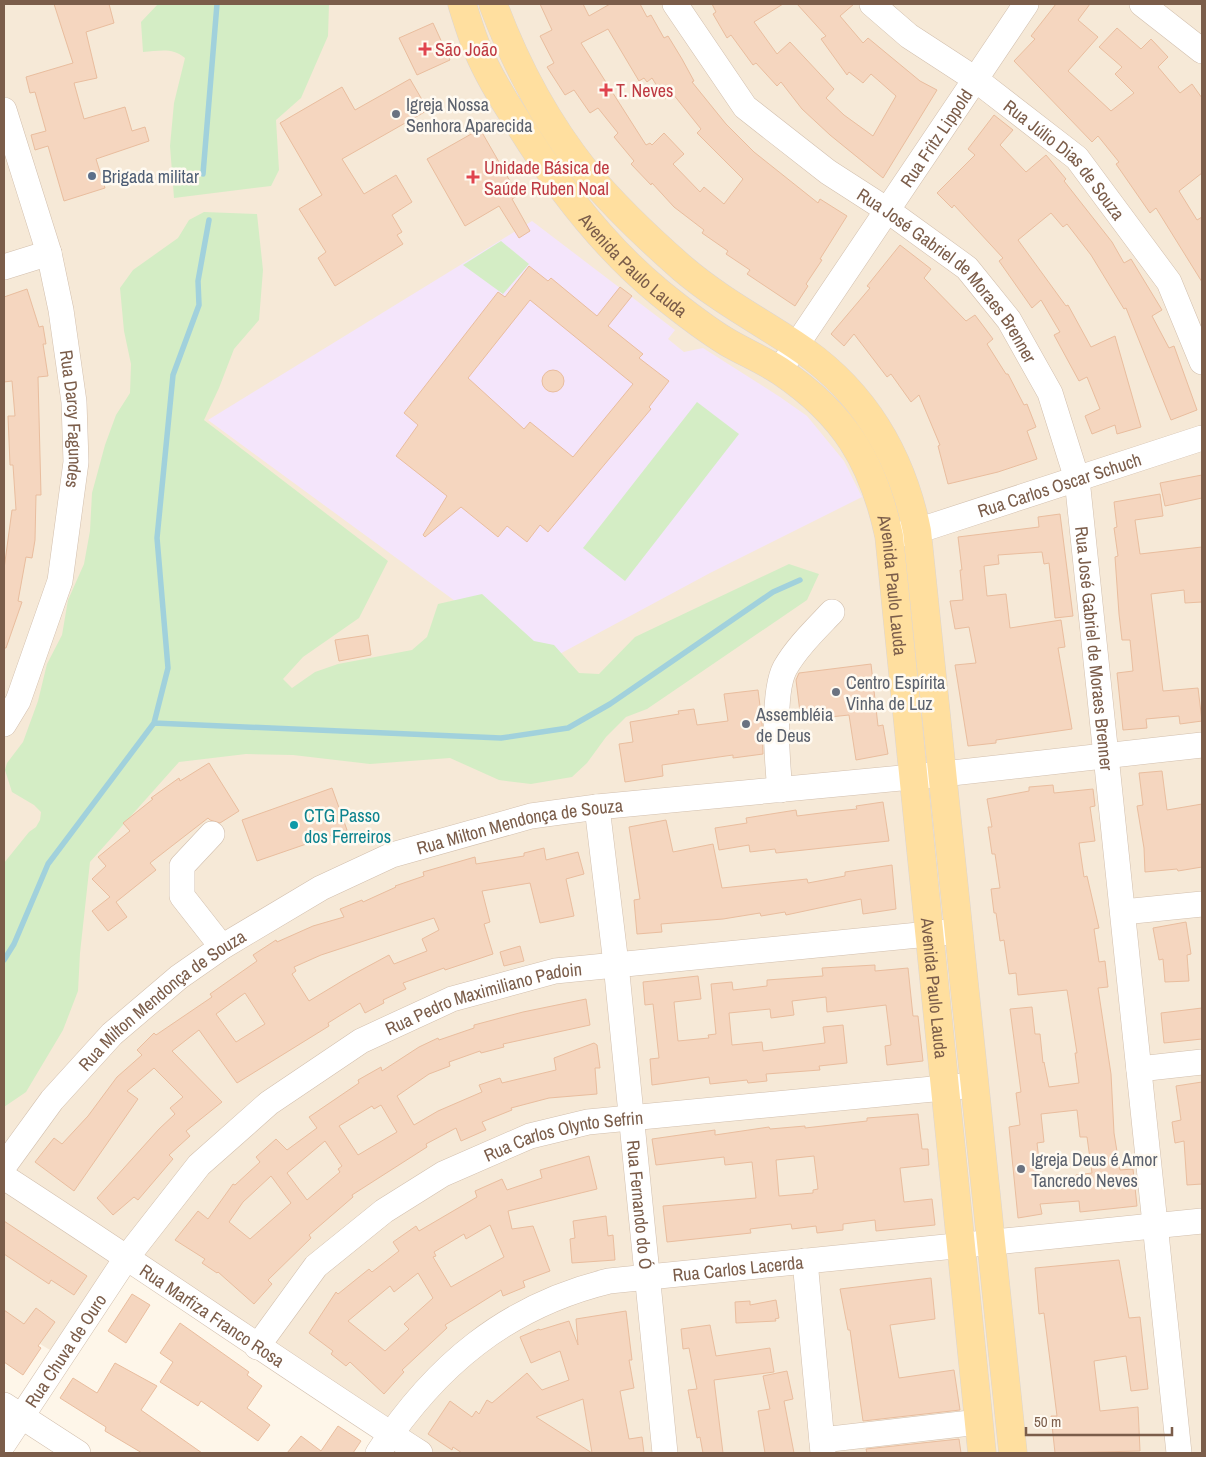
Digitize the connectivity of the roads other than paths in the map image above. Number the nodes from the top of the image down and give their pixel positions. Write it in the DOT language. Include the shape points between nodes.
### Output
graph roads {
  1 [pos="462,4"];
  2 [pos="493,4"];
  3 [pos="675,4"];
  4 [pos="872,4"];
  5 [pos="1026,4"];
  6 [pos="1142,4"];
  7 [pos="1202,51"];
  8 [pos="975,79"];
  9 [pos="4,110"];
  10 [pos="887,210"];
  11 [pos="49,253"];
  12 [pos="4,267"];
  13 [pos="796,345"];
  14 [pos="1202,362"];
  15 [pos="779,371"];
  16 [pos="1202,438"];
  17 [pos="1077,479"];
  18 [pos="917,531"];
  19 [pos="889,536"];
  20 [pos="832,612"];
  21 [pos="4,724"];
  22 [pos="1202,745"];
  23 [pos="1106,756"];
  24 [pos="943,774"];
  25 [pos="913,777"];
  26 [pos="780,790"];
  27 [pos="597,807"];
  28 [pos="212,834"];
  29 [pos="1202,904"];
  30 [pos="1122,912"];
  31 [pos="959,931"];
  32 [pos="929,934"];
  33 [pos="222,947"];
  34 [pos="616,964"];
  35 [pos="1202,1062"];
  36 [pos="1139,1069"];
  37 [pos="975,1085"];
  38 [pos="945,1088"];
  39 [pos="631,1118"];
  40 [pos="4,1166"];
  41 [pos="4,1177"];
  42 [pos="1202,1221"];
  43 [pos="1155,1226"];
  44 [pos="992,1242"];
  45 [pos="961,1246"];
  46 [pos="127,1257"];
  47 [pos="805,1261"];
  48 [pos="647,1277"];
  49 [pos="257,1347"];
  50 [pos="13,1411"];
  51 [pos="979,1422"];
  52 [pos="4,1444"];
  53 [pos="384,1444"];
  54 [pos="823,1447"];
  55 [pos="78,1453"];
  56 [pos="420,1453"];
  57 [pos="665,1453"];
  58 [pos="982,1453"];
  59 [pos="1013,1453"];
  60 [pos="1179,1453"];
  1 -- 15 [label="main road, Avenida Paulo Lauda" via="475,45 494,83 558,185 609,244 659,292 713,333"];
  2 -- 13 [label="main road, Avenida Paulo Lauda" via="505,37 545,111 586,172 682,267 721,299"];
  3 -- 10 [label="street, Rua José Gabriel de Moraes Brenner" via="745,107 828,172"];
  4 -- 8 [label="street, Rua Júlio Dias de Souza" via="909,36"];
  5 -- 8 [label="street, Rua Fritz Lippold"];
  6 -- 7 [label="street"];
  8 -- 10 [label="street, Rua Fritz Lippold"];
  8 -- 14 [label="street, Rua Júlio Dias de Souza" via="1077,158 1169,282"];
  9 -- 11 [label="street, Rua Darcy Fagundes"];
  10 -- 13 [label="street, Rua Fritz Lippold"];
  10 -- 17 [label="street, Rua José Gabriel de Moraes Brenner" via="967,268 1009,320 1050,393"];
  11 -- 12 [label="street"];
  11 -- 21 [label="street, Rua Darcy Fagundes" via="70,369 76,462 60,581 18,700"];
  13 -- 15 [label="street, Rua Fritz Lippold"];
  13 -- 18 [label="main road, Avenida Paulo Lauda" via="871,416 901,472"];
  15 -- 19 [label="main road, Avenida Paulo Lauda" via="806,390 847,433 874,480"];
  16 -- 17 [label="street, Rua Carlos Oscar Schuch"];
  17 -- 18 [label="street, Rua Carlos Oscar Schuch"];
  17 -- 23 [label="street, Rua José Gabriel de Moraes Brenner"];
  18 -- 19 [label="street, Rua Carlos Oscar Schuch"];
  18 -- 24 [label="main road, Avenida Paulo Lauda"];
  19 -- 25 [label="main road, Avenida Paulo Lauda"];
  20 -- 26 [label="street" via="784,669 778,688"];
  22 -- 23 [label="street"];
  23 -- 24 [label="street"];
  23 -- 30 [label="street, Rua José Gabriel de Moraes Brenner"];
  24 -- 25 [label="street, Rua Milton Mendonça de Souza"];
  24 -- 31 [label="main road, Avenida Paulo Lauda"];
  25 -- 26 [label="street, Rua Milton Mendonça de Souza"];
  25 -- 32 [label="main road, Avenida Paulo Lauda"];
  26 -- 27 [label="street, Rua Milton Mendonça de Souza"];
  27 -- 33 [label="street, Rua Milton Mendonça de Souza" via="531,816 392,855 321,888"];
  27 -- 34 [label="street, Rua Fernando do Ó"];
  28 -- 33 [label="street" via="182,866 182,896"];
  29 -- 30 [label="street"];
  30 -- 36 [label="street, Rua José Gabriel de Moraes Brenner"];
  31 -- 32 [label="street, Rua Pedro Maximiliano Padoin"];
  31 -- 37 [label="main road, Avenida Paulo Lauda"];
  32 -- 34 [label="street, Rua Pedro Maximiliano Padoin"];
  32 -- 38 [label="main road, Avenida Paulo Lauda"];
  33 -- 40 [label="street, Rua Milton Mendonça de Souza" via="179,977 112,1034 52,1100"];
  34 -- 39 [label="street, Rua Fernando do Ó"];
  34 -- 46 [label="street, Rua Pedro Maximiliano Padoin" via="554,971 452,999 361,1041 269,1103 199,1165"];
  35 -- 36 [label="street"];
  36 -- 43 [label="street, Rua José Gabriel de Moraes Brenner"];
  37 -- 38 [label="street, Rua Carlos Olynto Sefrin"];
  37 -- 44 [label="main road, Avenida Paulo Lauda"];
  38 -- 39 [label="street, Rua Carlos Olynto Sefrin"];
  38 -- 45 [label="main road, Avenida Paulo Lauda"];
  39 -- 48 [label="street, Rua Fernando do Ó"];
  39 -- 49 [label="street, Rua Carlos Olynto Sefrin" via="588,1122 530,1136 443,1174 384,1211 316,1266"];
  41 -- 46 [label="street, Rua Marfiza Franco Rosa"];
  42 -- 43 [label="street"];
  43 -- 44 [label="street"];
  43 -- 60 [label="street, Rua José Gabriel de Moraes Brenner"];
  44 -- 45 [label="street, Rua Carlos Lacerda"];
  44 -- 59 [label="main road, Avenida Paulo Lauda"];
  45 -- 47 [label="street, Rua Carlos Lacerda"];
  45 -- 51 [label="main road, Avenida Paulo Lauda"];
  46 -- 49 [label="street, Rua Marfiza Franco Rosa"];
  46 -- 50 [label="street, Rua Chuva de Ouro"];
  47 -- 48 [label="street, Rua Carlos Lacerda"];
  47 -- 54 [label="street"];
  48 -- 53 [label="street, Rua Carlos Lacerda" via="574,1289 542,1302 488,1333 445,1369"];
  48 -- 57 [label="street, Rua Fernando do Ó"];
  49 -- 53 [label="street, Rua Marfiza Franco Rosa"];
  50 -- 52 [label="street, Rua Chuva de Ouro"];
  50 -- 55 [label="street"];
  51 -- 54 [label="street"];
  51 -- 58 [label="main road, Avenida Paulo Lauda"];
  53 -- 56 [label="street, Rua Marfiza Franco Rosa"];
}
